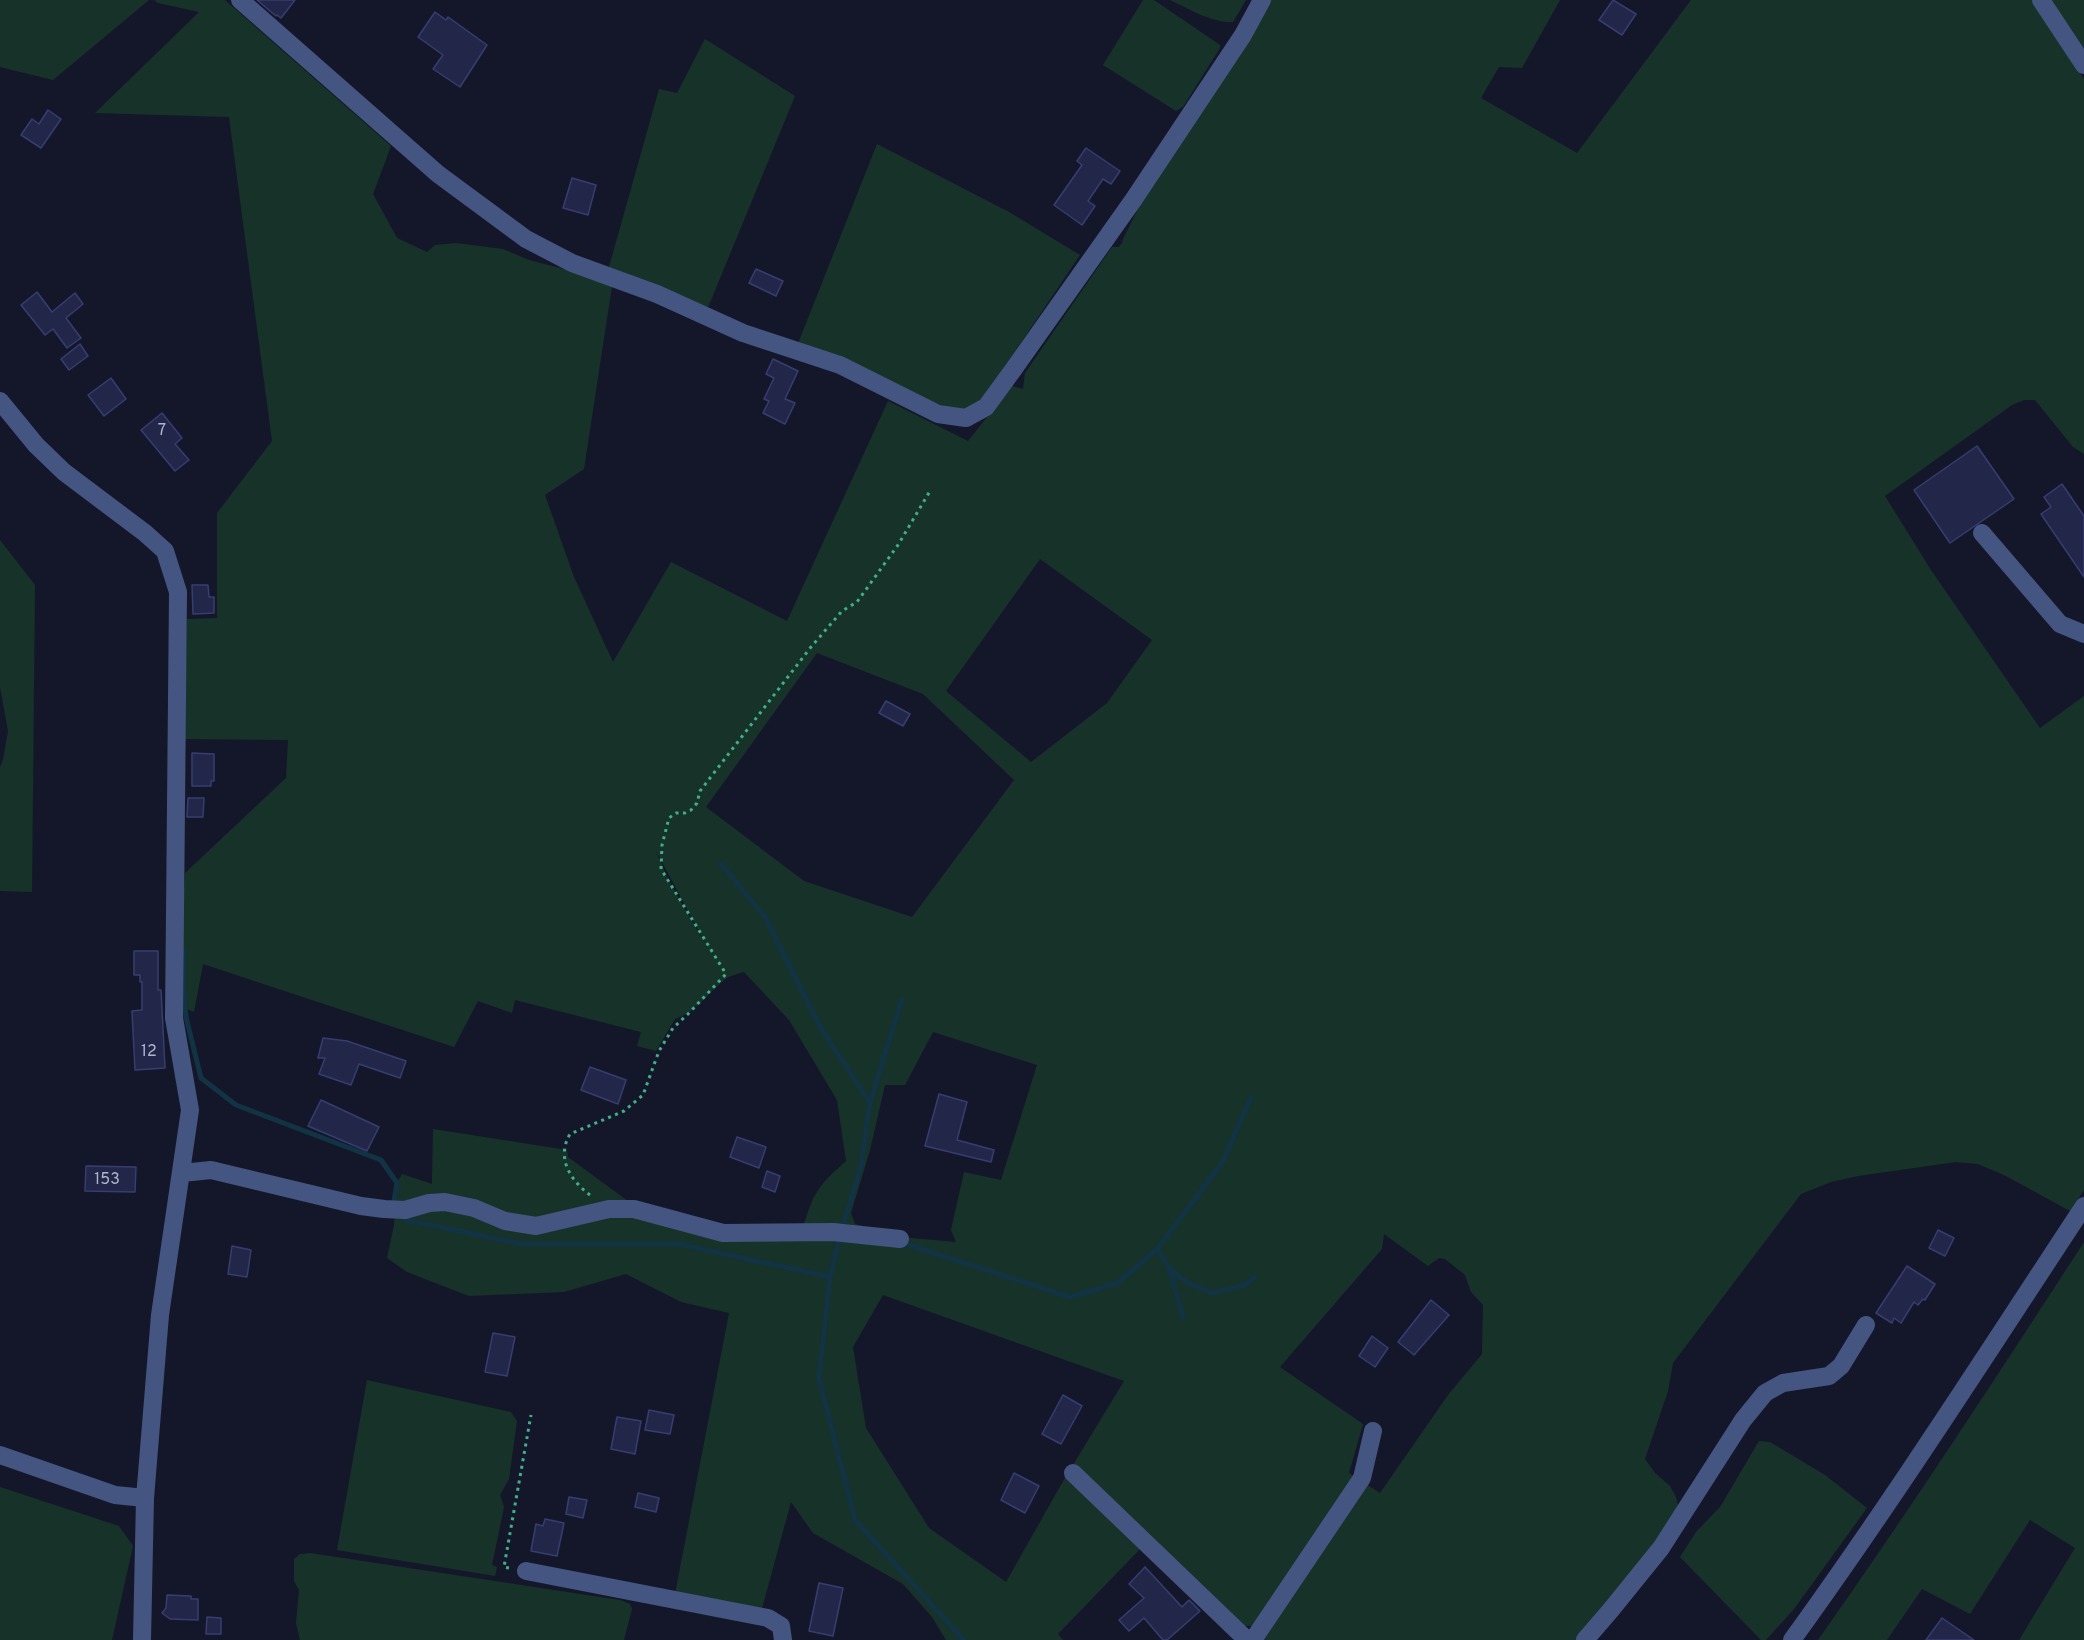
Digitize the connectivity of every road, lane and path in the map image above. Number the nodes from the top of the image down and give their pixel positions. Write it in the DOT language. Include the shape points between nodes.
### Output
graph roads {
  1 [pos="240,0"];
  2 [pos="1262,0"];
  3 [pos="2040,0"];
  4 [pos="2084,65"];
  5 [pos="0,401"];
  6 [pos="930,491"];
  7 [pos="1982,532"];
  8 [pos="2084,634"];
  9 [pos="182,1173"];
  10 [pos="2084,1206"];
  11 [pos="609,1209"];
  12 [pos="900,1239"];
  13 [pos="1866,1325"];
  14 [pos="531,1415"];
  15 [pos="1373,1431"];
  16 [pos="0,1455"];
  17 [pos="1072,1473"];
  18 [pos="145,1498"];
  19 [pos="526,1570"];
  20 [pos="142,1640"];
  21 [pos="783,1640"];
  22 [pos="1247,1640"];
  23 [pos="1253,1640"];
  24 [pos="1585,1640"];
  25 [pos="1792,1640"];
  1 -- 2 [label="street" via="438,174 526,238 572,263 657,294 742,333 840,365 938,414 966,418 986,407 1013,370 1134,199"];
  3 -- 4 [label="street"];
  5 -- 9 [label="street" via="64,472 165,551 178,592 174,1018 190,1110"];
  6 -- 11 [label="path" via="857,602 843,611 811,647 700,791 697,803 691,810 669,818 661,869 726,974 673,1028 659,1051 643,1095 624,1111 570,1134 567,1140 563,1155 568,1173"];
  7 -- 8 [label="street" via="2060,624"];
  9 -- 11 [label="street" via="211,1170 384,1209 405,1210 445,1202 474,1208 505,1221 536,1226"];
  9 -- 18 [label="street" via="160,1316"];
  10 -- 25 [label="street" via="1951,1410"];
  11 -- 12 [label="street" via="634,1209 723,1233 841,1233"];
  13 -- 24 [label="street" via="1841,1366 1829,1376 1783,1383 1765,1393 1743,1420 1661,1548"];
  14 -- 19 [label="path" via="504,1567"];
  15 -- 23 [label="street" via="1362,1478"];
  16 -- 18 [label="street" via="115,1495"];
  17 -- 22 [label="street"];
  18 -- 20 [label="street"];
  19 -- 21 [label="street" via="768,1618 781,1626"];
}
